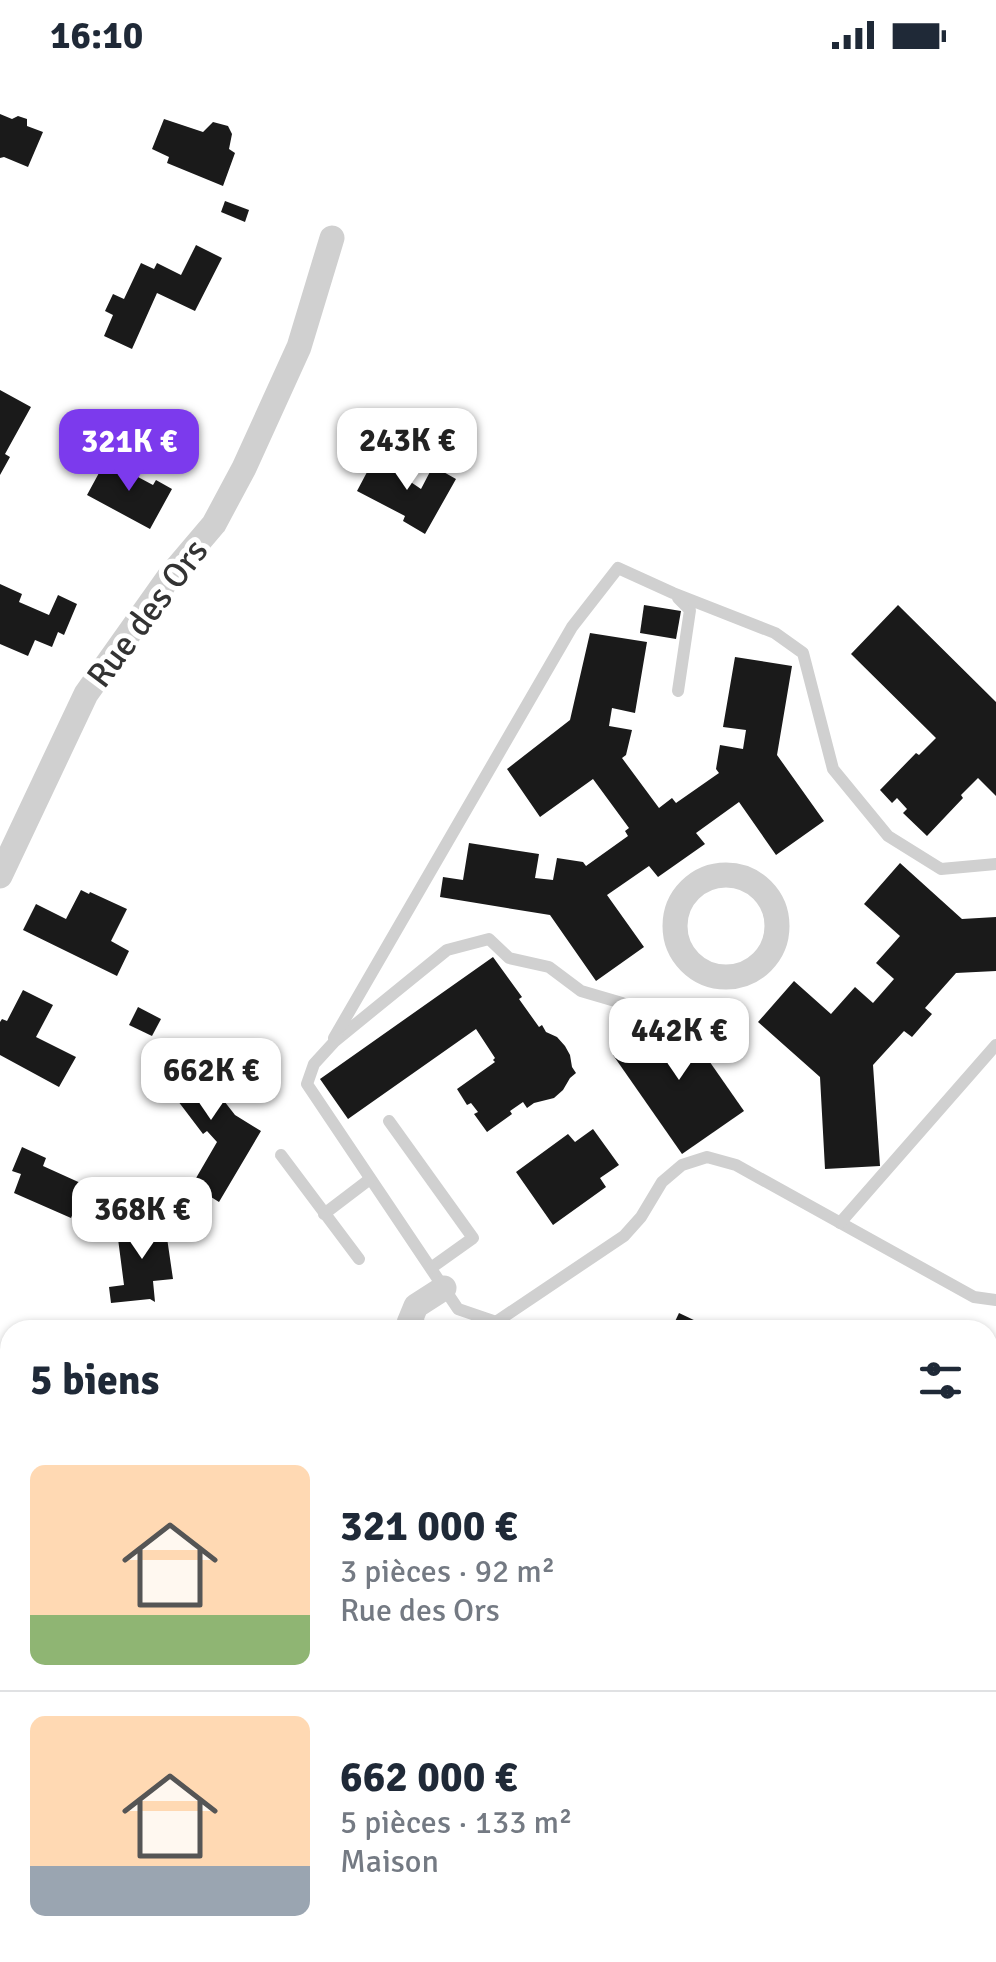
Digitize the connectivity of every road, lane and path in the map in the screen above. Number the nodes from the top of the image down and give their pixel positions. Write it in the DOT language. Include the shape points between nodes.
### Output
graph roads {
  1 [pos="332,238"];
  2 [pos="673,593"];
  3 [pos="678,691"];
  4 [pos="996,864"];
  5 [pos="0,876"];
  6 [pos="695,885"];
  7 [pos="622,1002"];
  8 [pos="996,1045"];
  9 [pos="328,1049"];
  10 [pos="389,1121"];
  11 [pos="280,1155"];
  12 [pos="370,1178"];
  13 [pos="324,1214"];
  14 [pos="840,1223"];
  15 [pos="359,1259"];
  16 [pos="438,1278"];
  17 [pos="996,1300"];
  18 [pos="410,1320"];
  19 [pos="490,1320"];
  20 [pos="499,1320"];
  1 -- 5 [label="street, Rue des Ors" via="298,347 244,468 214,524 86,694"];
  2 -- 3 [label="lane" via="690,610"];
  2 -- 4 [label="lane" via="775,632 803,654 833,769 888,836 941,868"];
  2 -- 9 [label="lane" via="618,568 572,627"];
  6 -- 6 [label="street" via="675,922 686,957 716,976 758,966 778,928 771,900 736,875"];
  7 -- 9 [label="lane" via="580,991 548,967 509,958 489,940 448,950"];
  8 -- 14 [label="lane"];
  9 -- 12 [label="lane" via="307,1084"];
  10 -- 16 [label="lane" via="473,1238"];
  11 -- 13 [label="lane"];
  12 -- 13 [label="lane"];
  12 -- 16 [label="lane"];
  13 -- 15 [label="lane"];
  14 -- 17 [label="lane" via="974,1297"];
  14 -- 20 [label="lane" via="736,1165 707,1158 682,1165 624,1236"];
  16 -- 18 [label="street"];
  16 -- 19 [label="lane" via="458,1309"];
}
